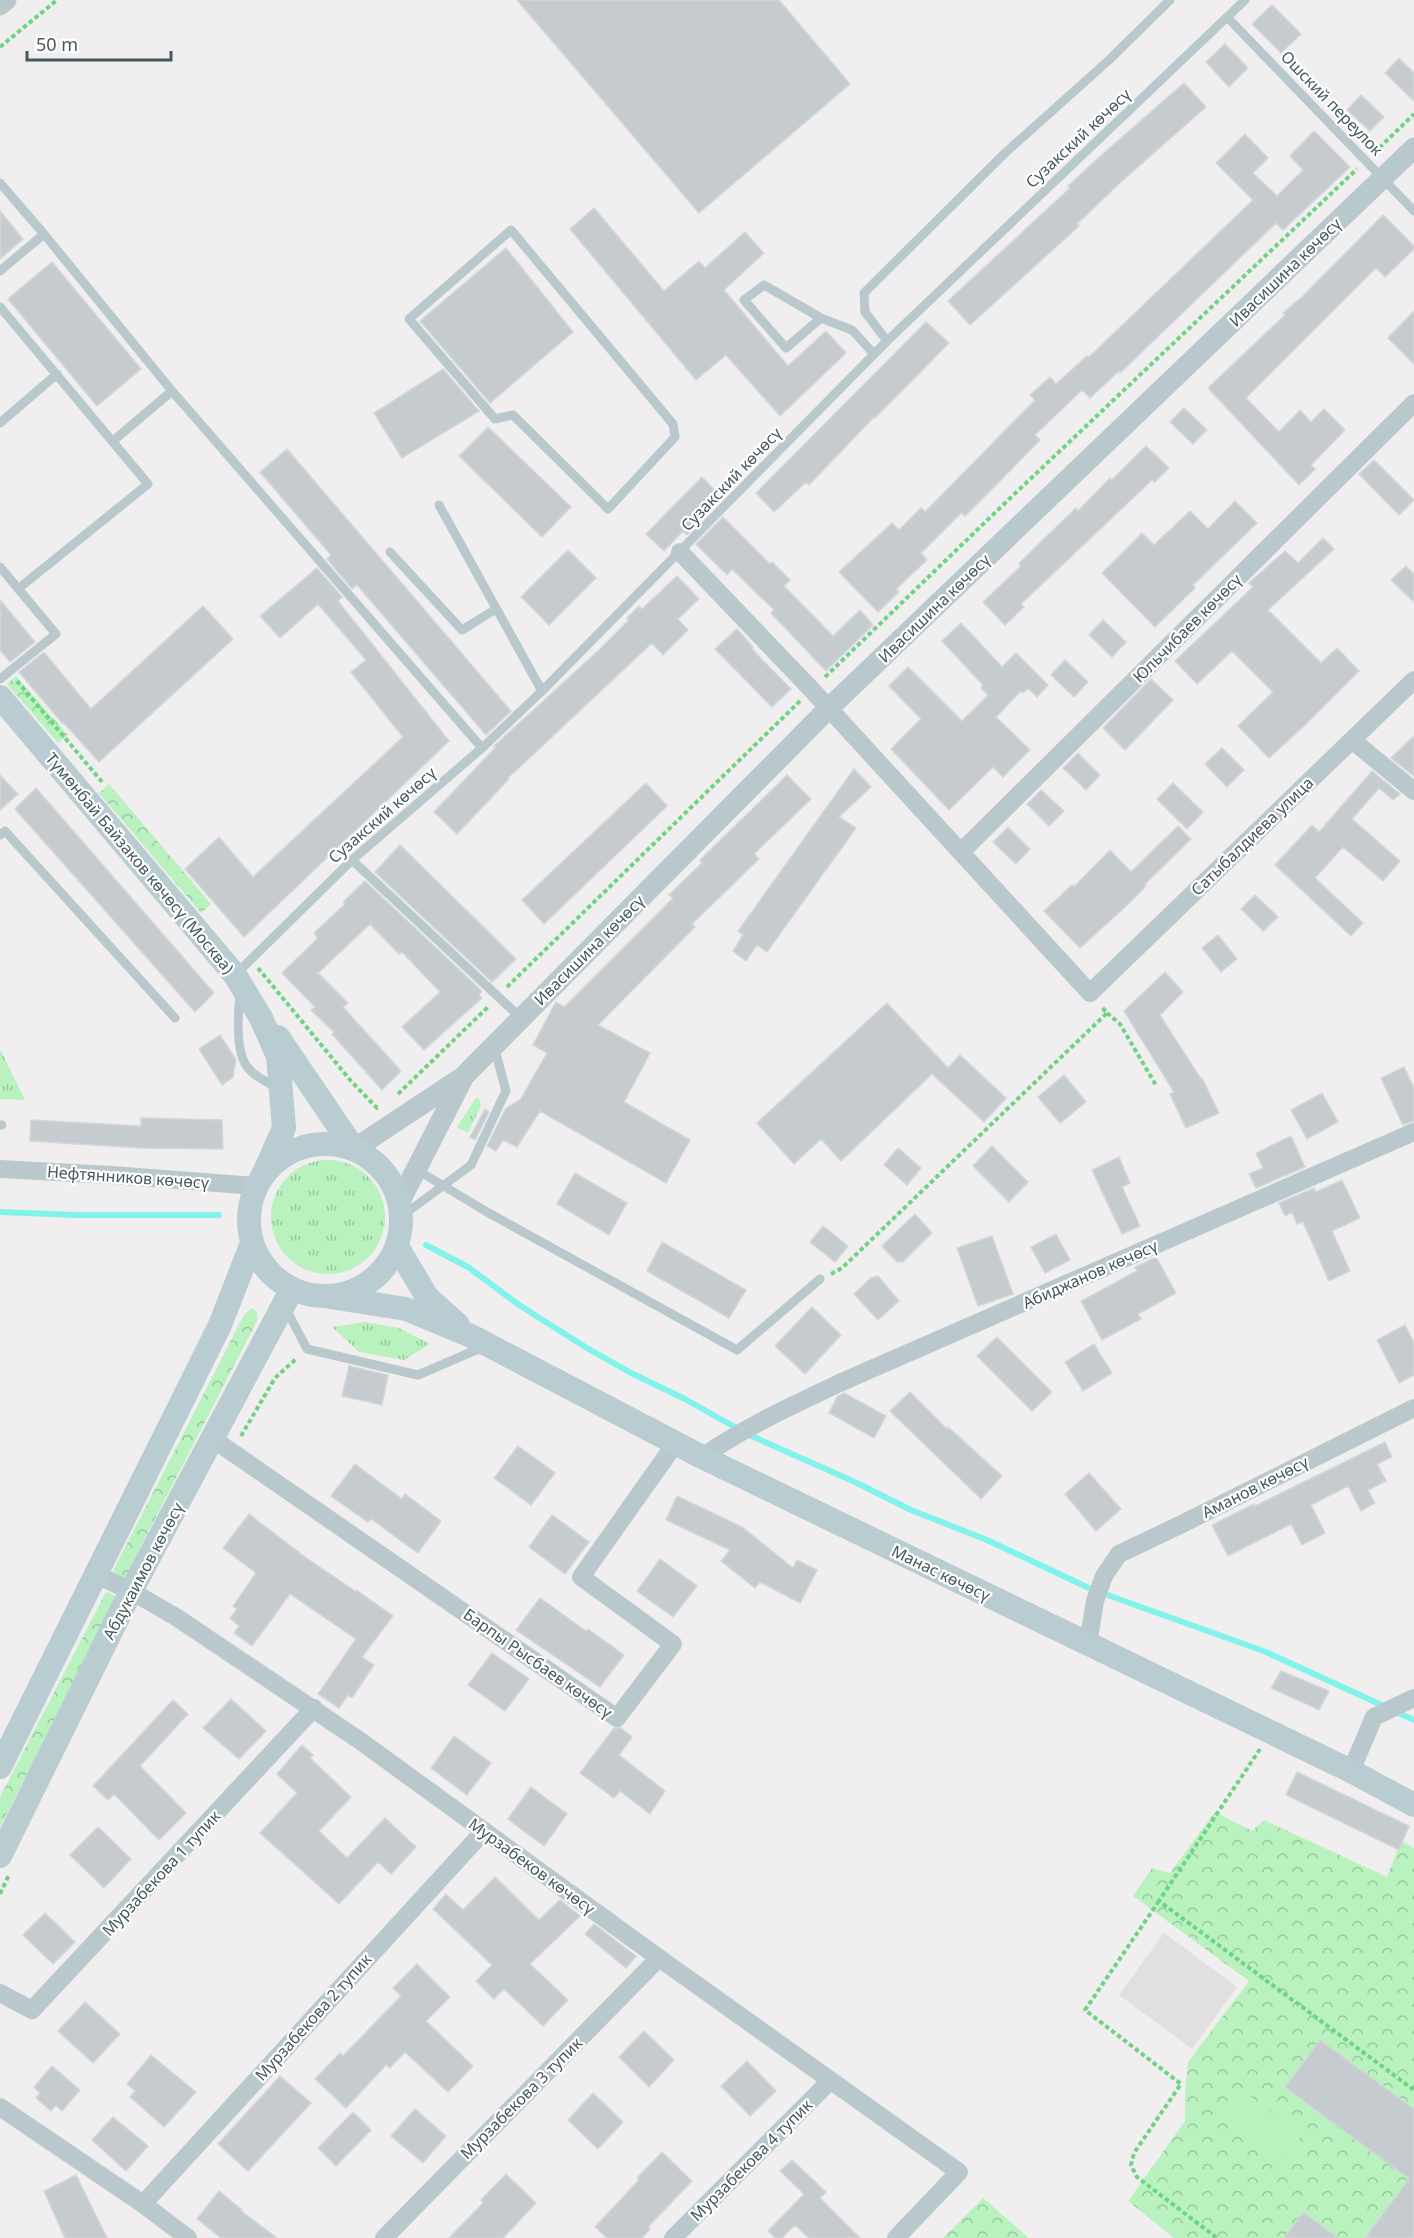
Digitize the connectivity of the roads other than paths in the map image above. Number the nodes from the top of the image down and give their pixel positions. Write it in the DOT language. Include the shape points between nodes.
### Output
graph roads {
  1 [pos="6,0"];
  2 [pos="1170,0"];
  3 [pos="1245,0"];
  4 [pos="0,5"];
  5 [pos="1227,17"];
  6 [pos="1414,148"];
  7 [pos="1383,178"];
  8 [pos="0,183"];
  9 [pos="1414,211"];
  10 [pos="511,230"];
  11 [pos="44,234"];
  12 [pos="0,271"];
  13 [pos="0,307"];
  14 [pos="821,318"];
  15 [pos="887,341"];
  16 [pos="874,354"];
  17 [pos="57,374"];
  18 [pos="172,391"];
  19 [pos="1414,403"];
  20 [pos="0,423"];
  21 [pos="113,441"];
  22 [pos="439,505"];
  23 [pos="390,552"];
  24 [pos="680,552"];
  25 [pos="0,567"];
  26 [pos="18,589"];
  27 [pos="496,609"];
  28 [pos="0,679"];
  29 [pos="1414,680"];
  30 [pos="542,691"];
  31 [pos="0,697"];
  32 [pos="828,709"];
  33 [pos="1352,740"];
  34 [pos="482,748"];
  35 [pos="1414,791"];
  36 [pos="0,835"];
  37 [pos="961,852"];
  38 [pos="352,860"];
  39 [pos="242,976"];
  40 [pos="175,1018"];
  41 [pos="522,1018"];
  42 [pos="494,1046"];
  43 [pos="464,1077"];
  44 [pos="281,1090"];
  45 [pos="1414,1132"];
  46 [pos="354,1149"];
  47 [pos="0,1168"];
  48 [pos="417,1170"];
  49 [pos="260,1180"];
  50 [pos="443,1185"];
  51 [pos="401,1208"];
  52 [pos="252,1244"];
  53 [pos="398,1248"];
  54 [pos="820,1280"];
  55 [pos="288,1297"];
  56 [pos="330,1297"];
  57 [pos="479,1341"];
  58 [pos="1414,1407"];
  59 [pos="213,1439"];
  60 [pos="675,1444"];
  61 [pos="702,1457"];
  62 [pos="97,1575"];
  63 [pos="131,1591"];
  64 [pos="1088,1644"];
  65 [pos="1411,1700"];
  66 [pos="314,1708"];
  67 [pos="0,1767"];
  68 [pos="1351,1771"];
  69 [pos="1414,1805"];
  70 [pos="484,1831"];
  71 [pos="0,1856"];
  72 [pos="659,1958"];
  73 [pos="0,1993"];
  74 [pos="830,2081"];
  75 [pos="0,2107"];
  76 [pos="142,2204"];
  77 [pos="188,2238"];
  78 [pos="384,2238"];
  79 [pos="673,2238"];
  80 [pos="896,2238"];
  1 -- 4 [label="street"];
  2 -- 15 [label="lane" via="1005,153 864,293 865,312"];
  3 -- 5 [label="lane, Сузакский көчөсү"];
  5 -- 7 [label="lane, Ошский переулок"];
  5 -- 15 [label="lane, Сузакский көчөсү"];
  6 -- 7 [label="street, Ивасишина көчөсү"];
  7 -- 9 [label="lane, Ошский переулок"];
  7 -- 32 [label="street, Ивасишина көчөсү"];
  8 -- 11 [label="lane"];
  10 -- 10 [label="lane" via="673,424 675,437 608,509 513,416 495,419 409,319"];
  11 -- 12 [label="lane"];
  11 -- 18 [label="lane"];
  13 -- 17 [label="lane"];
  14 -- 14 [label="lane" via="786,348 744,300 764,285"];
  14 -- 16 [label="lane" via="852,330"];
  15 -- 16 [label="lane, Сузакский көчөсү"];
  16 -- 24 [label="lane, Сузакский көчөсү"];
  17 -- 20 [label="lane"];
  17 -- 21 [label="lane"];
  18 -- 21 [label="lane"];
  18 -- 34 [label="lane"];
  19 -- 37 [label="street, Юльчибаев көчөсү"];
  21 -- 26 [label="lane" via="148,484"];
  22 -- 27 [label="lane"];
  23 -- 27 [label="lane" via="462,630"];
  24 -- 30 [label="lane, Сузакский көчөсү"];
  24 -- 32 [label="street"];
  25 -- 26 [label="lane"];
  26 -- 28 [label="lane" via="56,634"];
  27 -- 30 [label="lane"];
  29 -- 33 [label="street, Сатыбалдиева улица"];
  30 -- 34 [label="lane, Сузакский көчөсү"];
  31 -- 39 [label="main road, Түмөнбай Байзаков көчөсү (Москва)"];
  32 -- 37 [label="street"];
  32 -- 41 [label="street, Ивасишина көчөсү"];
  33 -- 35 [label="street"];
  33 -- 37 [label="street, Сатыбалдиева улица" via="1090,993"];
  34 -- 38 [label="lane, Сузакский көчөсү"];
  36 -- 40 [label="lane" via="5,831"];
  38 -- 39 [label="lane, Сузакский көчөсү"];
  38 -- 41 [label="lane"];
  39 -- 44 [label="main road, Түмөнбай Байзаков көчөсү (Москва)" via="278,1056"];
  39 -- 44 [label="lane" via="241,1056 249,1070"];
  39 -- 46 [label="main road"];
  41 -- 42 [label="street, Ивасишина көчөсү"];
  42 -- 43 [label="street, Ивасишина көчөсү"];
  42 -- 50 [label="lane" via="506,1091 471,1164"];
  43 -- 46 [label="street"];
  43 -- 48 [label="street"];
  44 -- 49 [label="main road, Түмөнбай Байзаков көчөсү (Москва)" via="284,1128"];
  45 -- 61 [label="street, Абиджанов көчөсү" via="855,1376 767,1417"];
  46 -- 49 [label="main road" via="329,1143 304,1146 281,1157"];
  46 -- 51 [label="main road" via="375,1161 390,1179"];
  47 -- 49 [label="street, Нефтянников көчөсү"];
  48 -- 50 [label="lane"];
  48 -- 51 [label="street"];
  49 -- 52 [label="main road" via="250,1205"];
  50 -- 51 [label="lane"];
  50 -- 54 [label="lane" via="737,1350"];
  51 -- 53 [label="main road"];
  52 -- 55 [label="main road"];
  52 -- 62 [label="main road" via="220,1325"];
  53 -- 56 [label="main road" via="378,1276 356,1290"];
  53 -- 57 [label="main road" via="427,1297"];
  55 -- 56 [label="main road"];
  55 -- 57 [label="lane" via="307,1349 418,1375"];
  55 -- 59 [label="main road, Абдукаимов көчөсү"];
  56 -- 57 [label="main road" via="405,1309"];
  57 -- 60 [label="main road, Манас көчөсү"];
  58 -- 64 [label="street, Аманов көчөсү" via="1119,1554 1104,1576 1095,1601"];
  59 -- 60 [label="street, Барпы Рысбаев көчөсү" via="617,1718 673,1644 580,1576"];
  59 -- 63 [label="main road, Абдукаимов көчөсү"];
  60 -- 61 [label="main road, Манас көчөсү"];
  61 -- 64 [label="main road, Манас көчөсү"];
  62 -- 63 [label="street, Мурзабеков көчөсү"];
  62 -- 67 [label="main road"];
  63 -- 66 [label="street, Мурзабеков көчөсү"];
  63 -- 71 [label="main road, Абдукаимов көчөсү"];
  64 -- 68 [label="main road, Манас көчөсү"];
  65 -- 68 [label="street" via="1374,1717"];
  66 -- 70 [label="street, Мурзабеков көчөсү"];
  66 -- 73 [label="street, Мурзабекова 1 тупик" via="32,2010"];
  68 -- 69 [label="main road, Манас көчөсү"];
  70 -- 72 [label="street, Мурзабеков көчөсү"];
  70 -- 76 [label="street, Мурзабекова 2 тупик"];
  72 -- 74 [label="street, Мурзабеков көчөсү"];
  72 -- 78 [label="street, Мурзабекова 3 тупик"];
  74 -- 79 [label="street, Мурзабекова 4 тупик"];
  74 -- 80 [label="street, Мурзабеков көчөсү" via="959,2172"];
  75 -- 76 [label="street"];
  76 -- 77 [label="street"];
}
